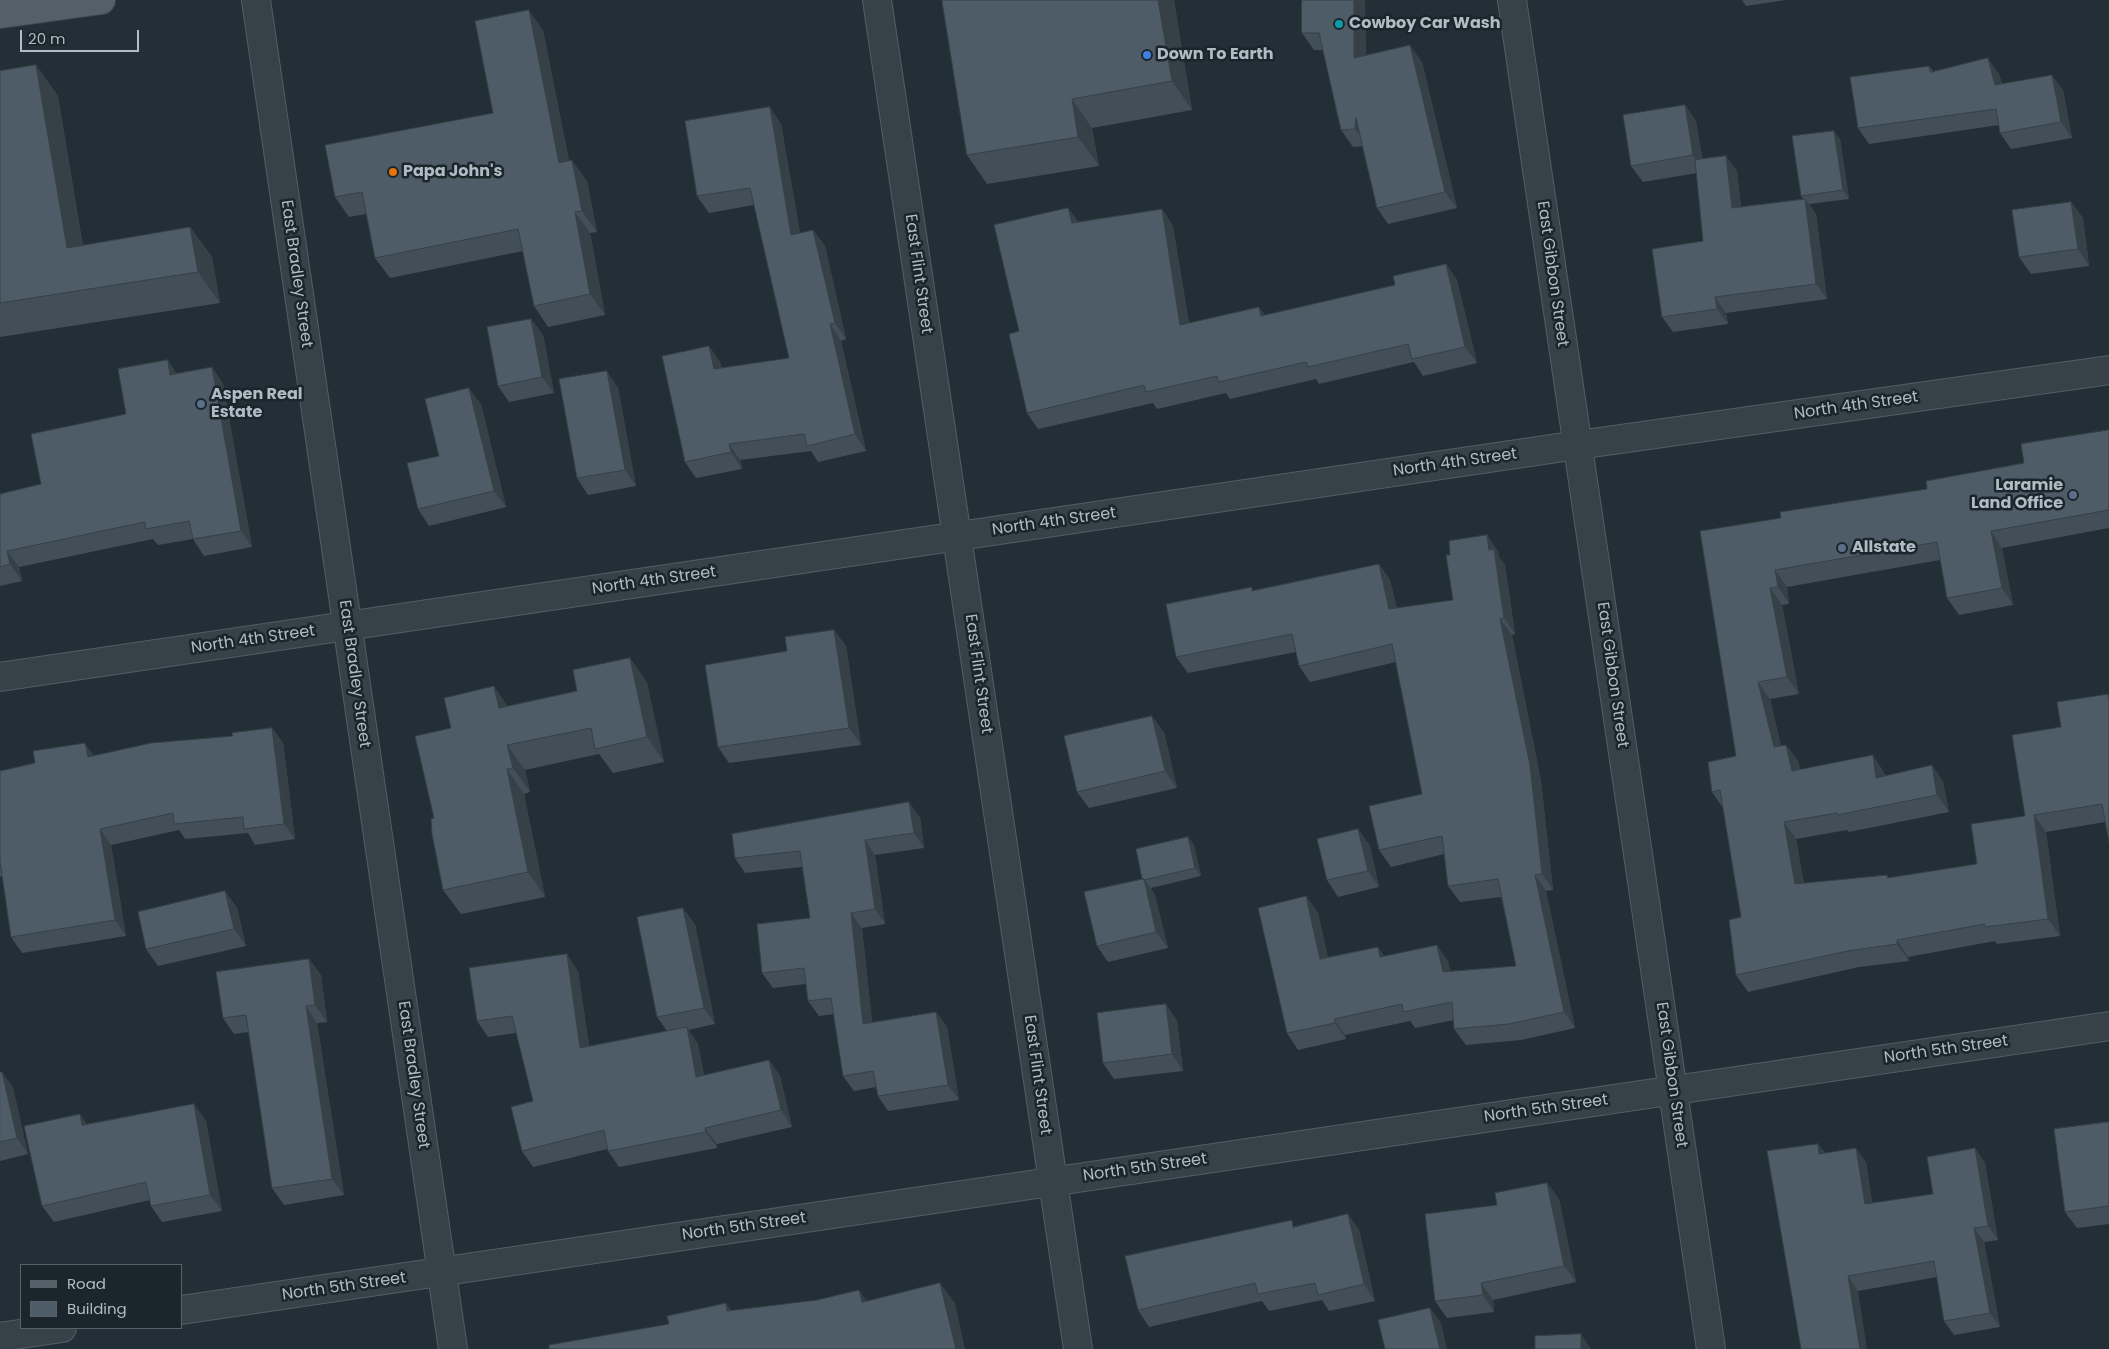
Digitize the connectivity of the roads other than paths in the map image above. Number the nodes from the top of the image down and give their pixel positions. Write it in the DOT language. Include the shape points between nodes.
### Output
graph roads {
  1 [pos="101,0"];
  2 [pos="256,0"];
  3 [pos="878,0"];
  4 [pos="1512,0"];
  5 [pos="0,14"];
  6 [pos="2109,370"];
  7 [pos="1578,445"];
  8 [pos="957,536"];
  9 [pos="348,626"];
  10 [pos="0,677"];
  11 [pos="2109,1026"];
  12 [pos="1674,1091"];
  13 [pos="1053,1182"];
  14 [pos="441,1272"];
  15 [pos="182,1310"];
  16 [pos="55,1329"];
  17 [pos="0,1337"];
  18 [pos="453,1349"];
  19 [pos="1078,1349"];
  20 [pos="1712,1349"];
  1 -- 5 [label="main road"];
  2 -- 9 [label="street, East Bradley Street"];
  3 -- 8 [label="street, East Flint Street"];
  4 -- 7 [label="street, East Gibbon Street"];
  6 -- 7 [label="street, North 4th Street"];
  7 -- 8 [label="street, North 4th Street"];
  7 -- 12 [label="street, East Gibbon Street"];
  8 -- 9 [label="street, North 4th Street"];
  8 -- 13 [label="street, East Flint Street"];
  9 -- 10 [label="street, North 4th Street"];
  9 -- 14 [label="street, East Bradley Street"];
  11 -- 12 [label="street, North 5th Street"];
  12 -- 13 [label="street, North 5th Street"];
  12 -- 20 [label="street, East Gibbon Street"];
  13 -- 14 [label="street, North 5th Street"];
  13 -- 19 [label="street, East Flint Street"];
  14 -- 15 [label="street, North 5th Street"];
  14 -- 18 [label="street, East Bradley Street"];
  16 -- 17 [label="street"];
}
